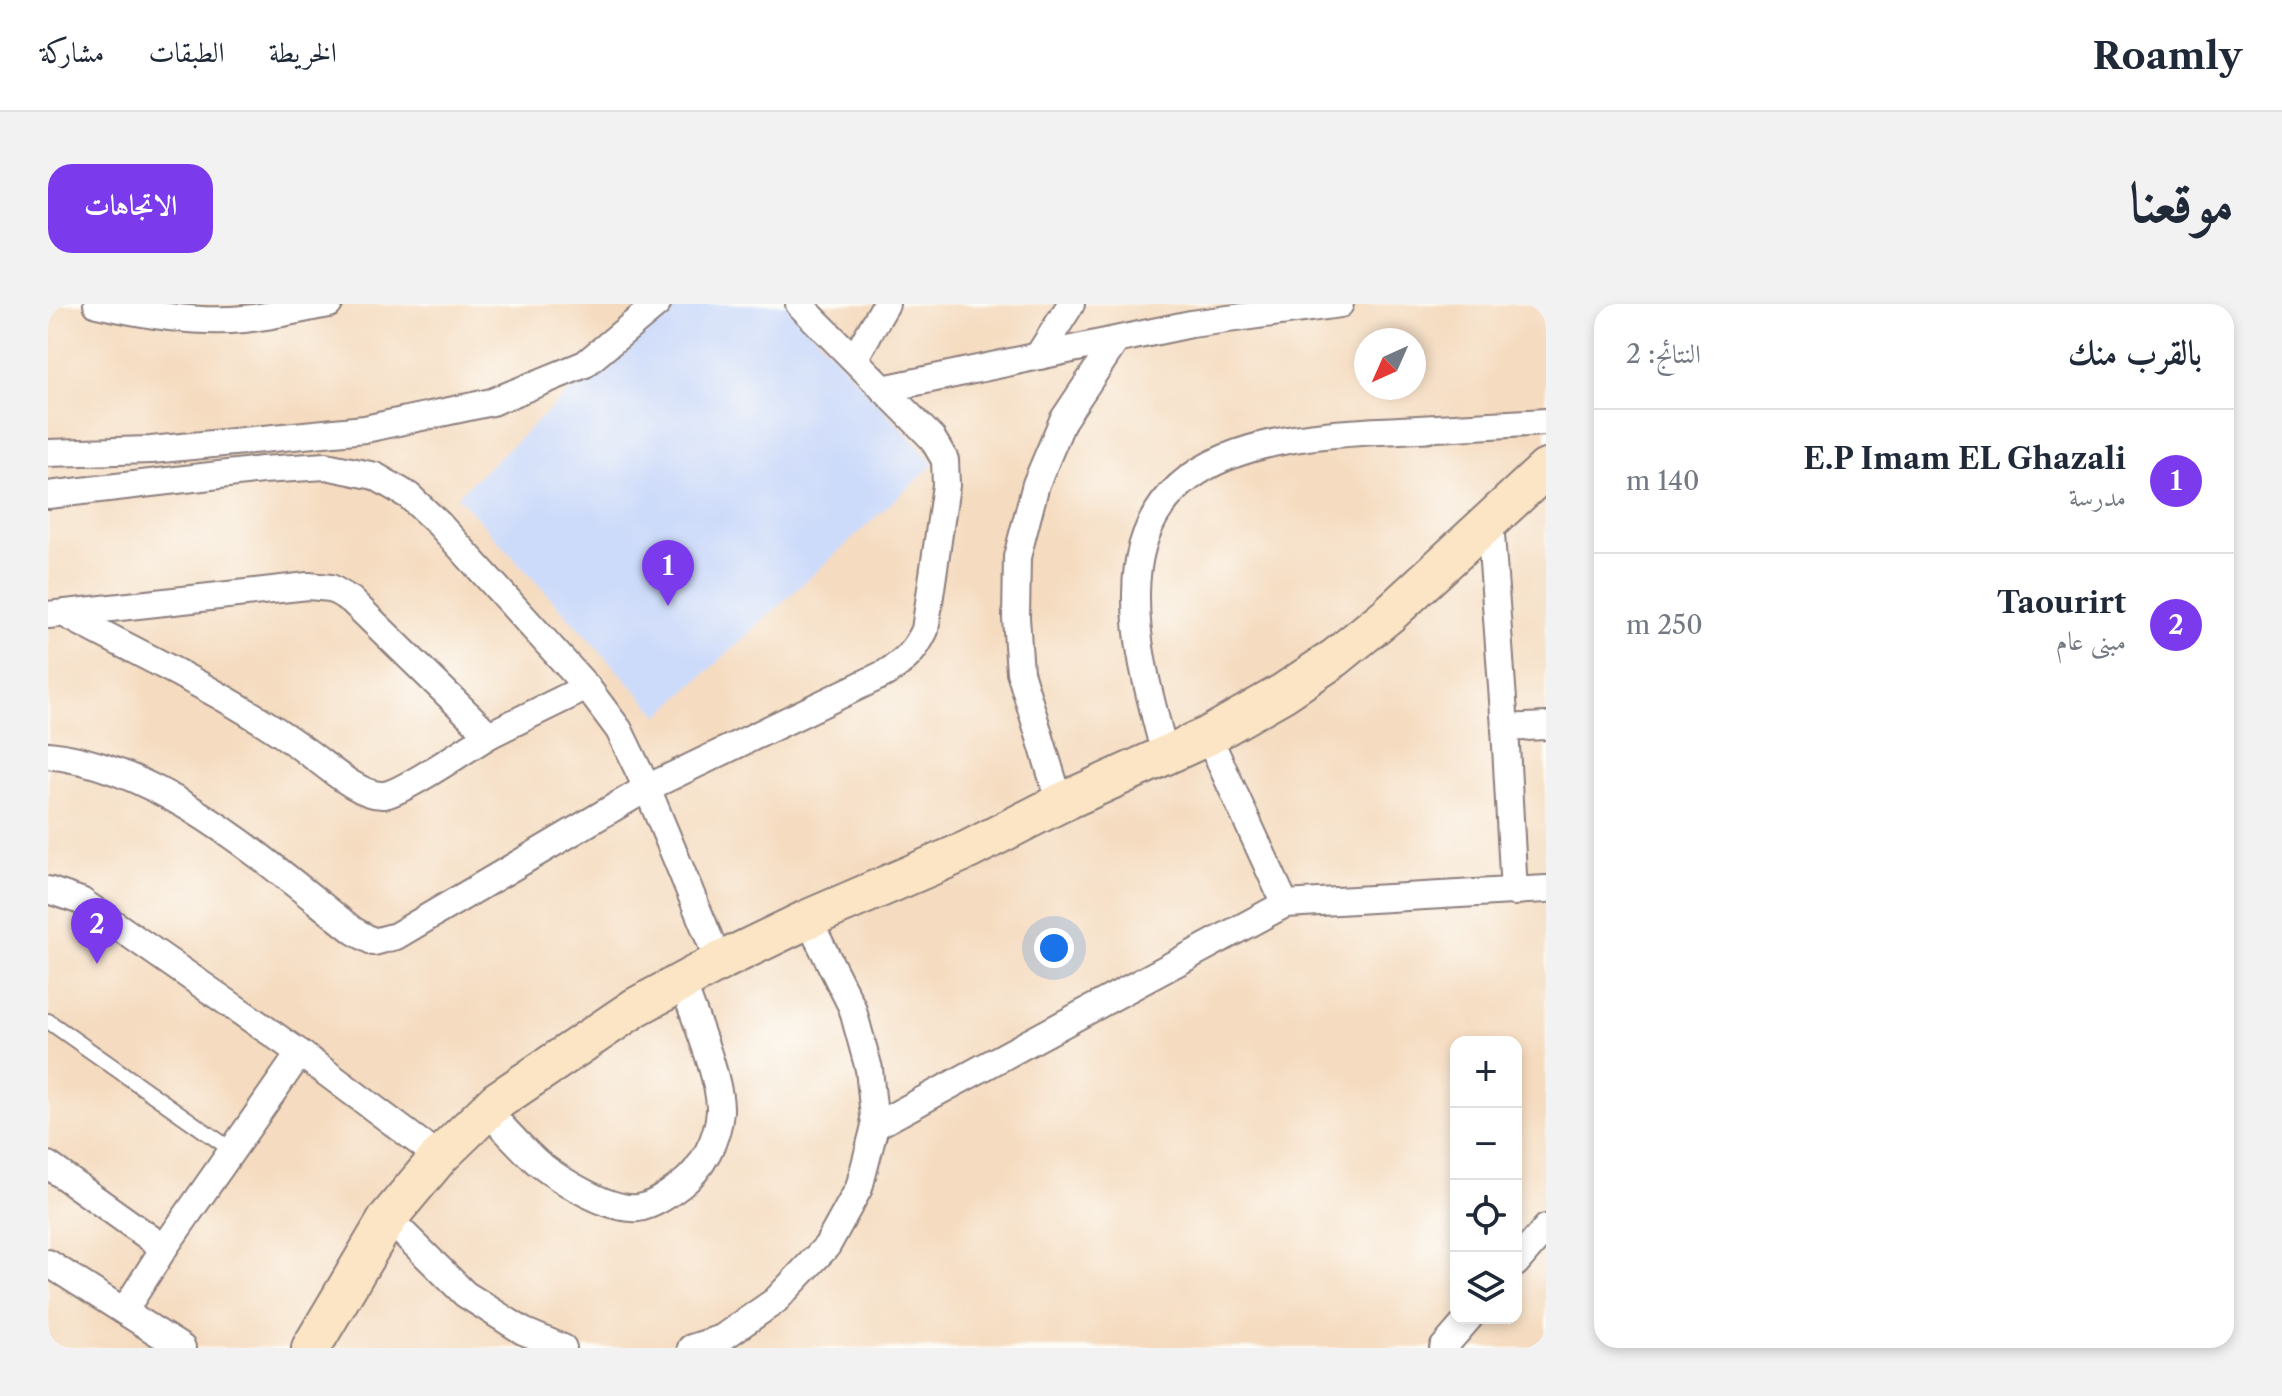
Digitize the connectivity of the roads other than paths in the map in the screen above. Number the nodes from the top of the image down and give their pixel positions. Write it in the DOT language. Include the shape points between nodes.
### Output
graph roads {
  1 [pos="329,304"];
  2 [pos="657,304"];
  3 [pos="799,304"];
  4 [pos="886,304"];
  5 [pos="1071,304"];
  6 [pos="1340,304"];
  7 [pos="112,305"];
  8 [pos="1198,314"];
  9 [pos="1115,342"];
  10 [pos="1038,356"];
  11 [pos="854,359"];
  12 [pos="883,389"];
  13 [pos="1546,422"];
  14 [pos="48,453"];
  15 [pos="1546,469"];
  16 [pos="48,495"];
  17 [pos="1490,521"];
  18 [pos="56,614"];
  19 [pos="587,687"];
  20 [pos="1546,726"];
  21 [pos="1505,728"];
  22 [pos="489,735"];
  23 [pos="1208,736"];
  24 [pos="48,755"];
  25 [pos="1165,755"];
  26 [pos="647,788"];
  27 [pos="1060,803"];
  28 [pos="1546,889"];
  29 [pos="48,890"];
  30 [pos="1514,892"];
  31 [pos="1285,904"];
  32 [pos="808,919"];
  33 [pos="719,962"];
  34 [pos="682,981"];
  35 [pos="48,1021"];
  36 [pos="300,1053"];
  37 [pos="486,1110"];
  38 [pos="875,1126"];
  39 [pos="233,1151"];
  40 [pos="439,1157"];
  41 [pos="48,1165"];
  42 [pos="388,1218"];
  43 [pos="1546,1230"];
  44 [pos="164,1248"];
  45 [pos="1522,1256"];
  46 [pos="48,1263"];
  47 [pos="124,1311"];
  48 [pos="1464,1324"];
  49 [pos="182,1348"];
  50 [pos="311,1348"];
  51 [pos="563,1348"];
  52 [pos="691,1348"];
  53 [pos="1443,1348"];
  1 -- 7 [label="street" via="242,319 167,317"];
  2 -- 14 [label="street" via="585,364 492,402 365,429 151,450"];
  3 -- 11 [label="street"];
  4 -- 11 [label="street"];
  5 -- 10 [label="street"];
  6 -- 8 [label="street"];
  8 -- 9 [label="street"];
  9 -- 10 [label="street"];
  9 -- 27 [label="street" via="1063,420 1036,484 1017,557 1020,672"];
  10 -- 12 [label="street"];
  11 -- 12 [label="street"];
  12 -- 26 [label="street" via="932,438 945,460 925,630 916,649 886,673"];
  13 -- 25 [label="street" via="1298,437 1257,446 1210,465 1181,484 1146,531 1136,592 1139,640"];
  15 -- 17 [label="main road"];
  16 -- 19 [label="street" via="326,466 375,476 409,496 439,524"];
  17 -- 21 [label="street"];
  17 -- 23 [label="main road" via="1335,658"];
  18 -- 22 [label="street" via="308,586 331,588 351,600"];
  18 -- 22 [label="street" via="229,700 363,792 385,795"];
  19 -- 22 [label="street"];
  19 -- 26 [label="street" via="619,730"];
  20 -- 21 [label="street"];
  21 -- 30 [label="street"];
  23 -- 25 [label="main road"];
  23 -- 31 [label="street"];
  24 -- 26 [label="street" via="125,776 180,803 231,834 374,942 396,936"];
  25 -- 27 [label="main road"];
  26 -- 33 [label="street"];
  27 -- 32 [label="main road" via="968,850"];
  28 -- 30 [label="street"];
  29 -- 36 [label="street" via="81,901"];
  30 -- 31 [label="street"];
  31 -- 38 [label="street"];
  32 -- 33 [label="main road"];
  32 -- 38 [label="street" via="852,1007 869,1069"];
  33 -- 34 [label="main road"];
  34 -- 37 [label="main road"];
  34 -- 37 [label="street" via="714,1076 720,1111 712,1143 695,1175 665,1197 638,1208 609,1204 578,1189 539,1163"];
  35 -- 39 [label="lane"];
  36 -- 39 [label="street"];
  36 -- 40 [label="street"];
  37 -- 40 [label="main road"];
  38 -- 52 [label="street" via="859,1188 827,1246 775,1301 722,1338"];
  39 -- 44 [label="street"];
  40 -- 42 [label="main road"];
  41 -- 44 [label="street"];
  42 -- 50 [label="main road"];
  42 -- 51 [label="street" via="465,1294 523,1331"];
  43 -- 45 [label="street"];
  44 -- 47 [label="street"];
  46 -- 47 [label="street"];
  47 -- 49 [label="street"];
  48 -- 53 [label="street"];
}
